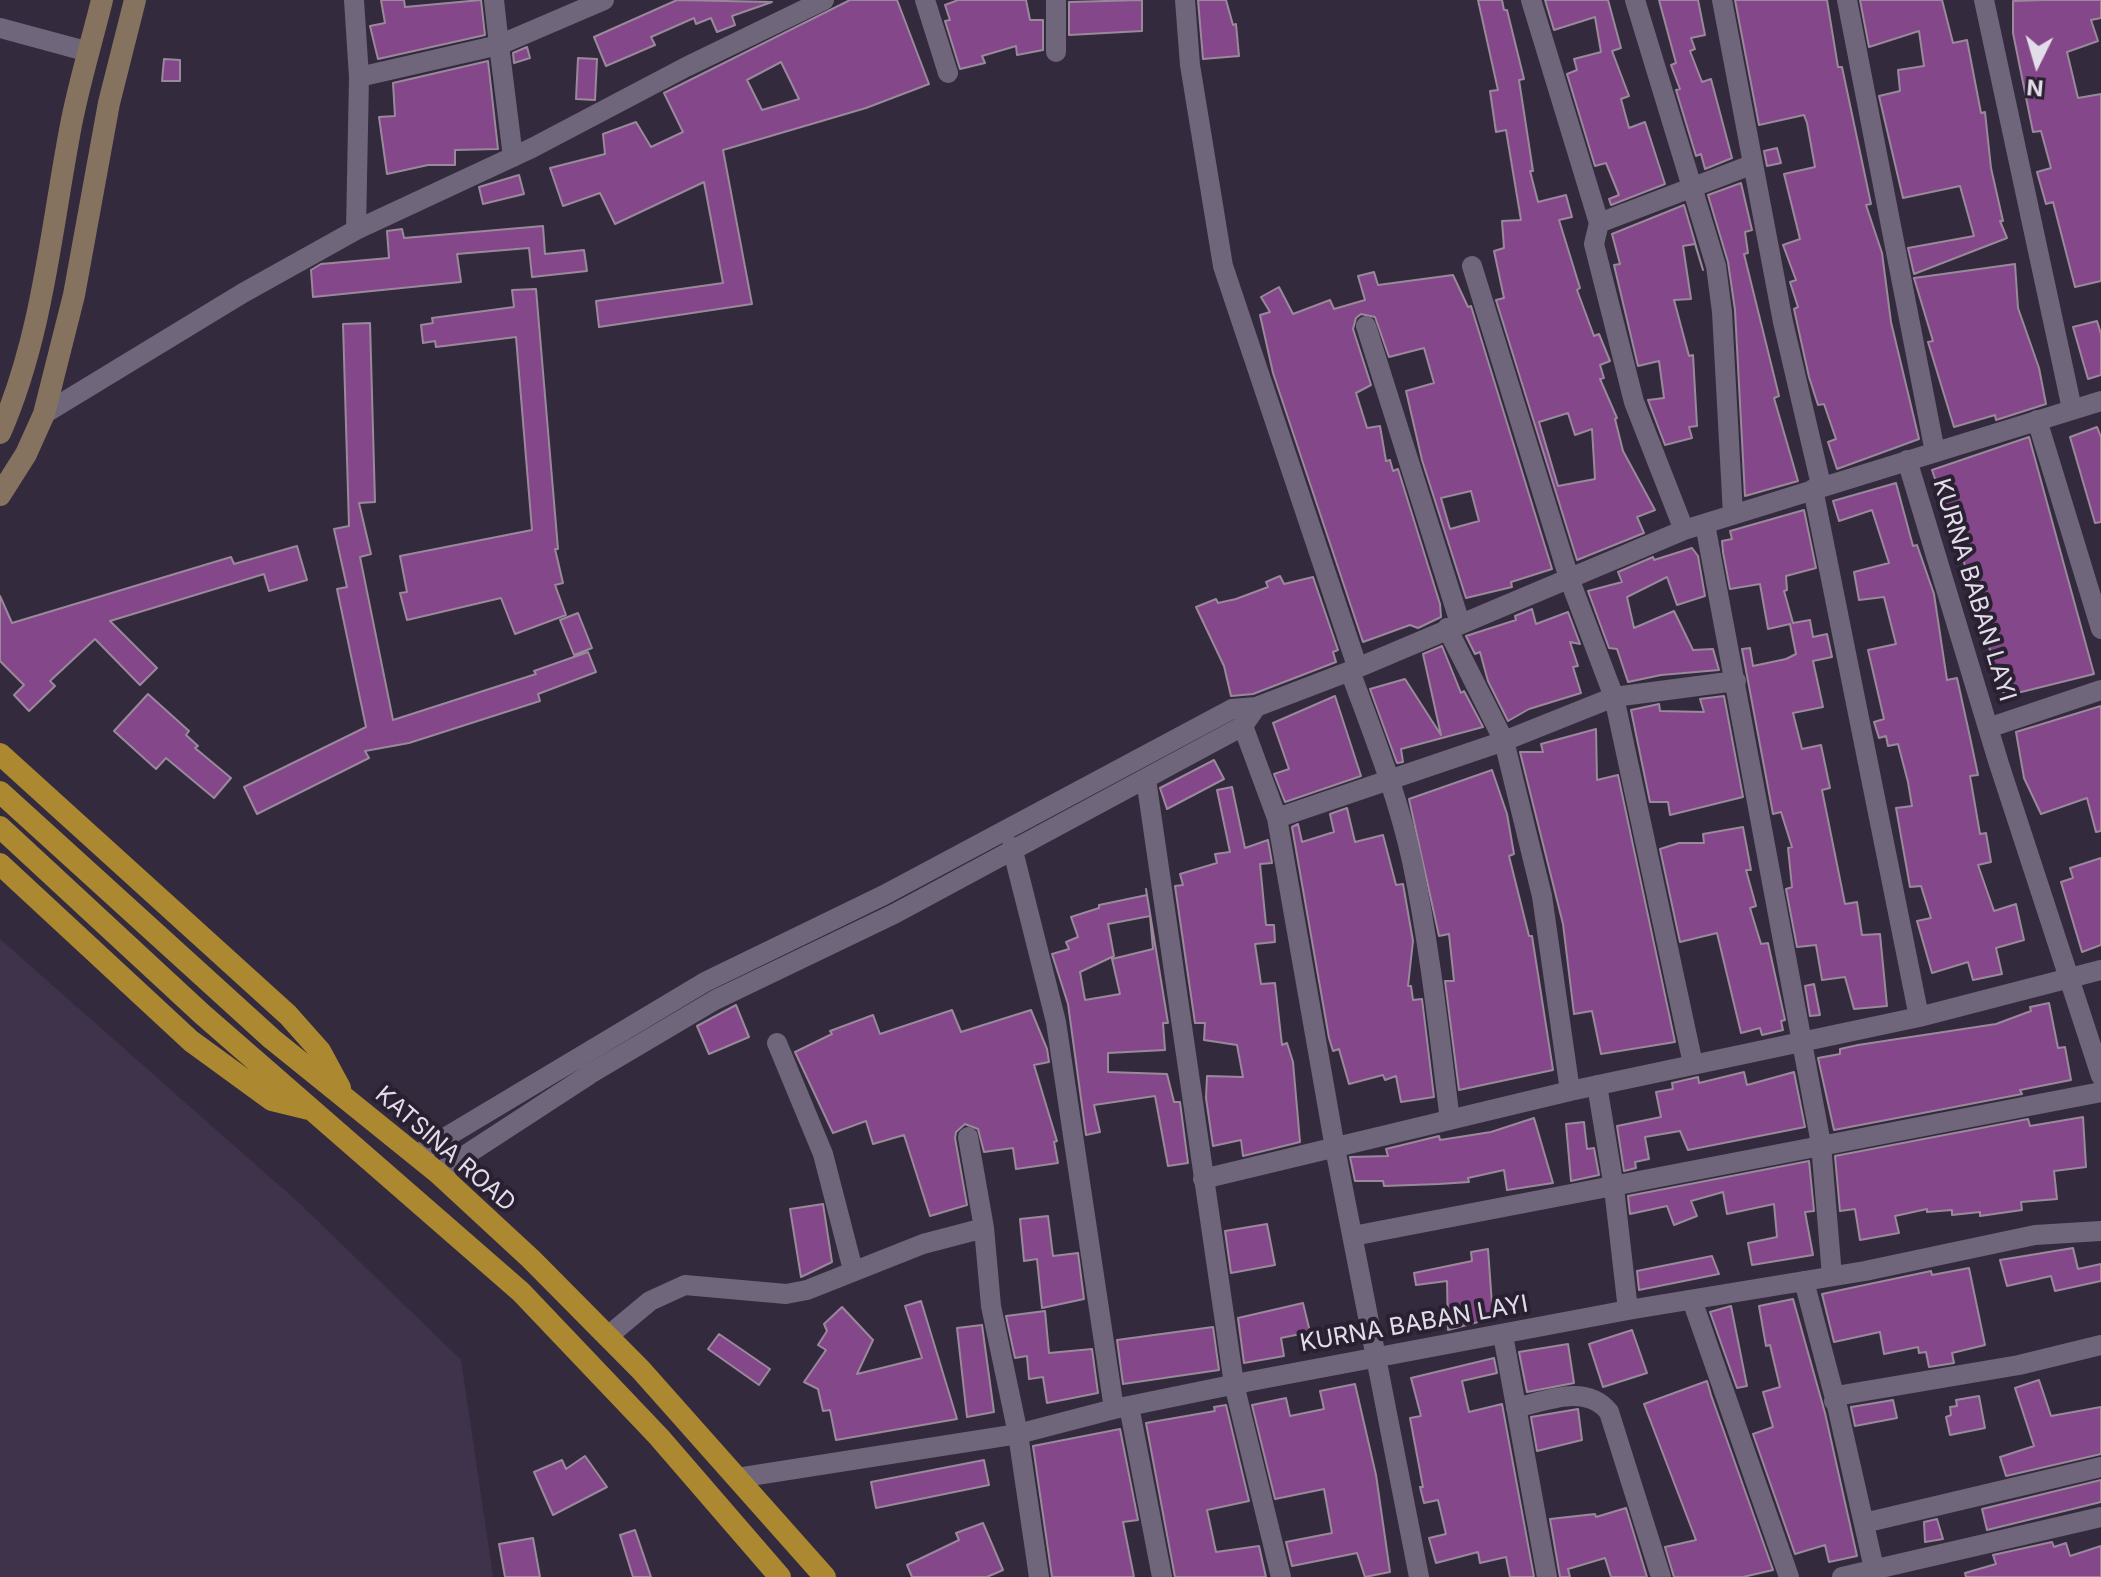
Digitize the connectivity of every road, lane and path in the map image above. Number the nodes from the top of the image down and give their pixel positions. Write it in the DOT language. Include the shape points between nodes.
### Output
graph roads {
  1 [pos="102,0"];
  2 [pos="135,0"];
  3 [pos="354,0"];
  4 [pos="494,0"];
  5 [pos="604,0"];
  6 [pos="824,0"];
  7 [pos="925,0"];
  8 [pos="1056,0"];
  9 [pos="1185,0"];
  10 [pos="1531,0"];
  11 [pos="1635,0"];
  12 [pos="1722,0"];
  13 [pos="1847,0"];
  14 [pos="1984,0"];
  15 [pos="794,7"];
  16 [pos="0,28"];
  17 [pos="499,45"];
  18 [pos="89,52"];
  19 [pos="1056,52"];
  20 [pos="948,73"];
  21 [pos="359,77"];
  22 [pos="513,157"];
  23 [pos="1751,165"];
  24 [pos="1692,188"];
  25 [pos="1599,223"];
  26 [pos="356,230"];
  27 [pos="1472,266"];
  28 [pos="1366,326"];
  29 [pos="2101,401"];
  30 [pos="2072,409"];
  31 [pos="44,414"];
  32 [pos="2037,420"];
  33 [pos="0,433"];
  34 [pos="1935,452"];
  35 [pos="1907,460"];
  36 [pos="1817,487"];
  37 [pos="0,495"];
  38 [pos="1733,515"];
  39 [pos="1705,524"];
  40 [pos="1684,530"];
  41 [pos="1569,578"];
  42 [pos="1454,626"];
  43 [pos="2101,629"];
  44 [pos="1354,668"];
  45 [pos="1736,681"];
  46 [pos="2101,690"];
  47 [pos="1614,697"];
  48 [pos="1256,707"];
  49 [pos="1243,726"];
  50 [pos="1988,728"];
  51 [pos="1504,741"];
  52 [pos="0,754"];
  53 [pos="1146,779"];
  54 [pos="1390,780"];
  55 [pos="0,792"];
  56 [pos="1277,818"];
  57 [pos="0,827"];
  58 [pos="1012,847"];
  59 [pos="0,864"];
  60 [pos="2101,970"];
  61 [pos="2069,979"];
  62 [pos="1919,1017"];
  63 [pos="1802,1042"];
  64 [pos="777,1043"];
  65 [pos="1693,1064"];
  66 [pos="2101,1076"];
  67 [pos="1597,1085"];
  68 [pos="1570,1091"];
  69 [pos="2101,1092"];
  70 [pos="346,1099"];
  71 [pos="317,1111"];
  72 [pos="1450,1120"];
  73 [pos="968,1137"];
  74 [pos="1821,1144"];
  75 [pos="1335,1148"];
  76 [pos="416,1155"];
  77 [pos="438,1173"];
  78 [pos="1203,1179"];
  79 [pos="1614,1188"];
  80 [pos="984,1228"];
  81 [pos="2101,1231"];
  82 [pos="1353,1236"];
  83 [pos="853,1270"];
  84 [pos="1832,1276"];
  85 [pos="1804,1281"];
  86 [pos="1692,1300"];
  87 [pos="1628,1310"];
  88 [pos="1503,1335"];
  89 [pos="608,1336"];
  90 [pos="2101,1345"];
  91 [pos="1378,1358"];
  92 [pos="1234,1384"];
  93 [pos="1834,1401"];
  94 [pos="1122,1407"];
  95 [pos="1516,1408"];
  96 [pos="1018,1434"];
  97 [pos="2101,1467"];
  98 [pos="737,1478"];
  99 [pos="2101,1517"];
  100 [pos="1864,1523"];
  101 [pos="1875,1574"];
  102 [pos="780,1577"];
  103 [pos="825,1577"];
  104 [pos="1039,1577"];
  105 [pos="1162,1577"];
  106 [pos="1281,1577"];
  107 [pos="1419,1577"];
  108 [pos="1547,1577"];
  109 [pos="1661,1577"];
  110 [pos="1789,1577"];
  111 [pos="1842,1577"];
  1 -- 18 [label="main road"];
  2 -- 31 [label="main road"];
  3 -- 21 [label="street"];
  4 -- 17 [label="street"];
  5 -- 17 [label="street"];
  6 -- 15 [label="street"];
  7 -- 20 [label="street"];
  8 -- 19 [label="street"];
  9 -- 44 [label="street" via="1190,65 1223,266"];
  10 -- 25 [label="street"];
  11 -- 24 [label="street"];
  12 -- 23 [label="street"];
  13 -- 34 [label="street"];
  14 -- 30 [label="street"];
  15 -- 22 [label="street"];
  16 -- 18 [label="street"];
  17 -- 21 [label="street"];
  17 -- 22 [label="street"];
  18 -- 33 [label="main road" via="27,357"];
  21 -- 26 [label="street"];
  22 -- 26 [label="street"];
  23 -- 24 [label="street"];
  23 -- 36 [label="street"];
  24 -- 25 [label="street"];
  24 -- 38 [label="street" via="1720,292"];
  25 -- 40 [label="street" via="1594,244 1634,402"];
  26 -- 31 [label="street"];
  27 -- 41 [label="street"];
  28 -- 42 [label="street"];
  29 -- 30 [label="street"];
  30 -- 32 [label="street"];
  31 -- 37 [label="main road"];
  32 -- 34 [label="street"];
  32 -- 43 [label="street"];
  34 -- 35 [label="street"];
  35 -- 36 [label="street, KURNA BABAN LAYI"];
  35 -- 50 [label="street, KURNA BABAN LAYI"];
  36 -- 38 [label="street, KURNA BABAN LAYI"];
  36 -- 62 [label="street"];
  38 -- 39 [label="street, KURNA BABAN LAYI"];
  39 -- 40 [label="street, KURNA BABAN LAYI"];
  39 -- 45 [label="street"];
  40 -- 41 [label="street, KURNA BABAN LAYI"];
  41 -- 42 [label="street, KURNA BABAN LAYI"];
  41 -- 47 [label="street"];
  42 -- 44 [label="street, KURNA BABAN LAYI"];
  42 -- 51 [label="street"];
  44 -- 48 [label="street, KURNA BABAN LAYI"];
  44 -- 54 [label="street"];
  45 -- 47 [label="street"];
  45 -- 63 [label="street"];
  46 -- 50 [label="street"];
  47 -- 51 [label="street"];
  47 -- 65 [label="street"];
  48 -- 49 [label="street"];
  48 -- 76 [label="street, KURNA BABAN LAYI" via="1232,709 884,895 742,962"];
  49 -- 53 [label="street"];
  49 -- 56 [label="street"];
  50 -- 61 [label="street, KURNA BABAN LAYI"];
  51 -- 54 [label="street"];
  51 -- 68 [label="street" via="1542,896"];
  52 -- 70 [label="highway" via="288,1015 320,1051"];
  53 -- 58 [label="street"];
  53 -- 78 [label="street"];
  54 -- 56 [label="street"];
  54 -- 72 [label="street" via="1429,950"];
  55 -- 70 [label="highway, KATSINA ROAD" via="272,1039"];
  56 -- 75 [label="street"];
  57 -- 71 [label="highway" via="202,1014"];
  58 -- 77 [label="street" via="894,914 715,1000"];
  58 -- 94 [label="street" via="1056,1022"];
  59 -- 71 [label="highway" via="191,1041 272,1100"];
  60 -- 61 [label="street"];
  61 -- 62 [label="street"];
  61 -- 66 [label="street, KURNA BABAN LAYI"];
  62 -- 63 [label="street"];
  63 -- 65 [label="street"];
  63 -- 74 [label="street"];
  64 -- 83 [label="street" via="823,1154"];
  65 -- 67 [label="street"];
  67 -- 68 [label="street"];
  67 -- 79 [label="street"];
  68 -- 72 [label="street"];
  69 -- 74 [label="street"];
  70 -- 76 [label="highway, KATSINA ROAD"];
  71 -- 102 [label="highway" via="521,1292 659,1437"];
  72 -- 75 [label="street"];
  73 -- 80 [label="street"];
  74 -- 79 [label="street"];
  74 -- 84 [label="street"];
  75 -- 78 [label="street"];
  75 -- 82 [label="street"];
  76 -- 77 [label="highway, KATSINA ROAD"];
  77 -- 89 [label="highway, KATSINA ROAD"];
  78 -- 92 [label="street"];
  79 -- 82 [label="street"];
  79 -- 87 [label="street"];
  80 -- 83 [label="street"];
  80 -- 96 [label="street" via="991,1306"];
  81 -- 84 [label="street, KURNA BABAN LAYI" via="2035,1235"];
  82 -- 91 [label="street"];
  83 -- 89 [label="street" via="786,1294 685,1285 650,1301"];
  84 -- 85 [label="street, KURNA BABAN LAYI"];
  85 -- 86 [label="street, KURNA BABAN LAYI"];
  85 -- 93 [label="street"];
  86 -- 87 [label="street, KURNA BABAN LAYI"];
  86 -- 110 [label="street"];
  87 -- 88 [label="street, KURNA BABAN LAYI"];
  88 -- 91 [label="street, KURNA BABAN LAYI"];
  88 -- 95 [label="street"];
  89 -- 98 [label="highway, KATSINA ROAD"];
  90 -- 93 [label="street" via="2019,1365 1842,1395"];
  91 -- 92 [label="street, KURNA BABAN LAYI"];
  91 -- 107 [label="street"];
  92 -- 94 [label="street, KURNA BABAN LAYI"];
  92 -- 106 [label="street"];
  93 -- 100 [label="street"];
  94 -- 96 [label="street, KURNA BABAN LAYI"];
  94 -- 105 [label="street"];
  95 -- 108 [label="street"];
  95 -- 109 [label="street" via="1568,1395 1601,1402 1609,1412"];
  96 -- 98 [label="street, KURNA BABAN LAYI"];
  96 -- 104 [label="street"];
  97 -- 100 [label="street"];
  98 -- 103 [label="highway, KATSINA ROAD"];
  99 -- 101 [label="street"];
  100 -- 101 [label="street"];
  101 -- 111 [label="street"];
}
